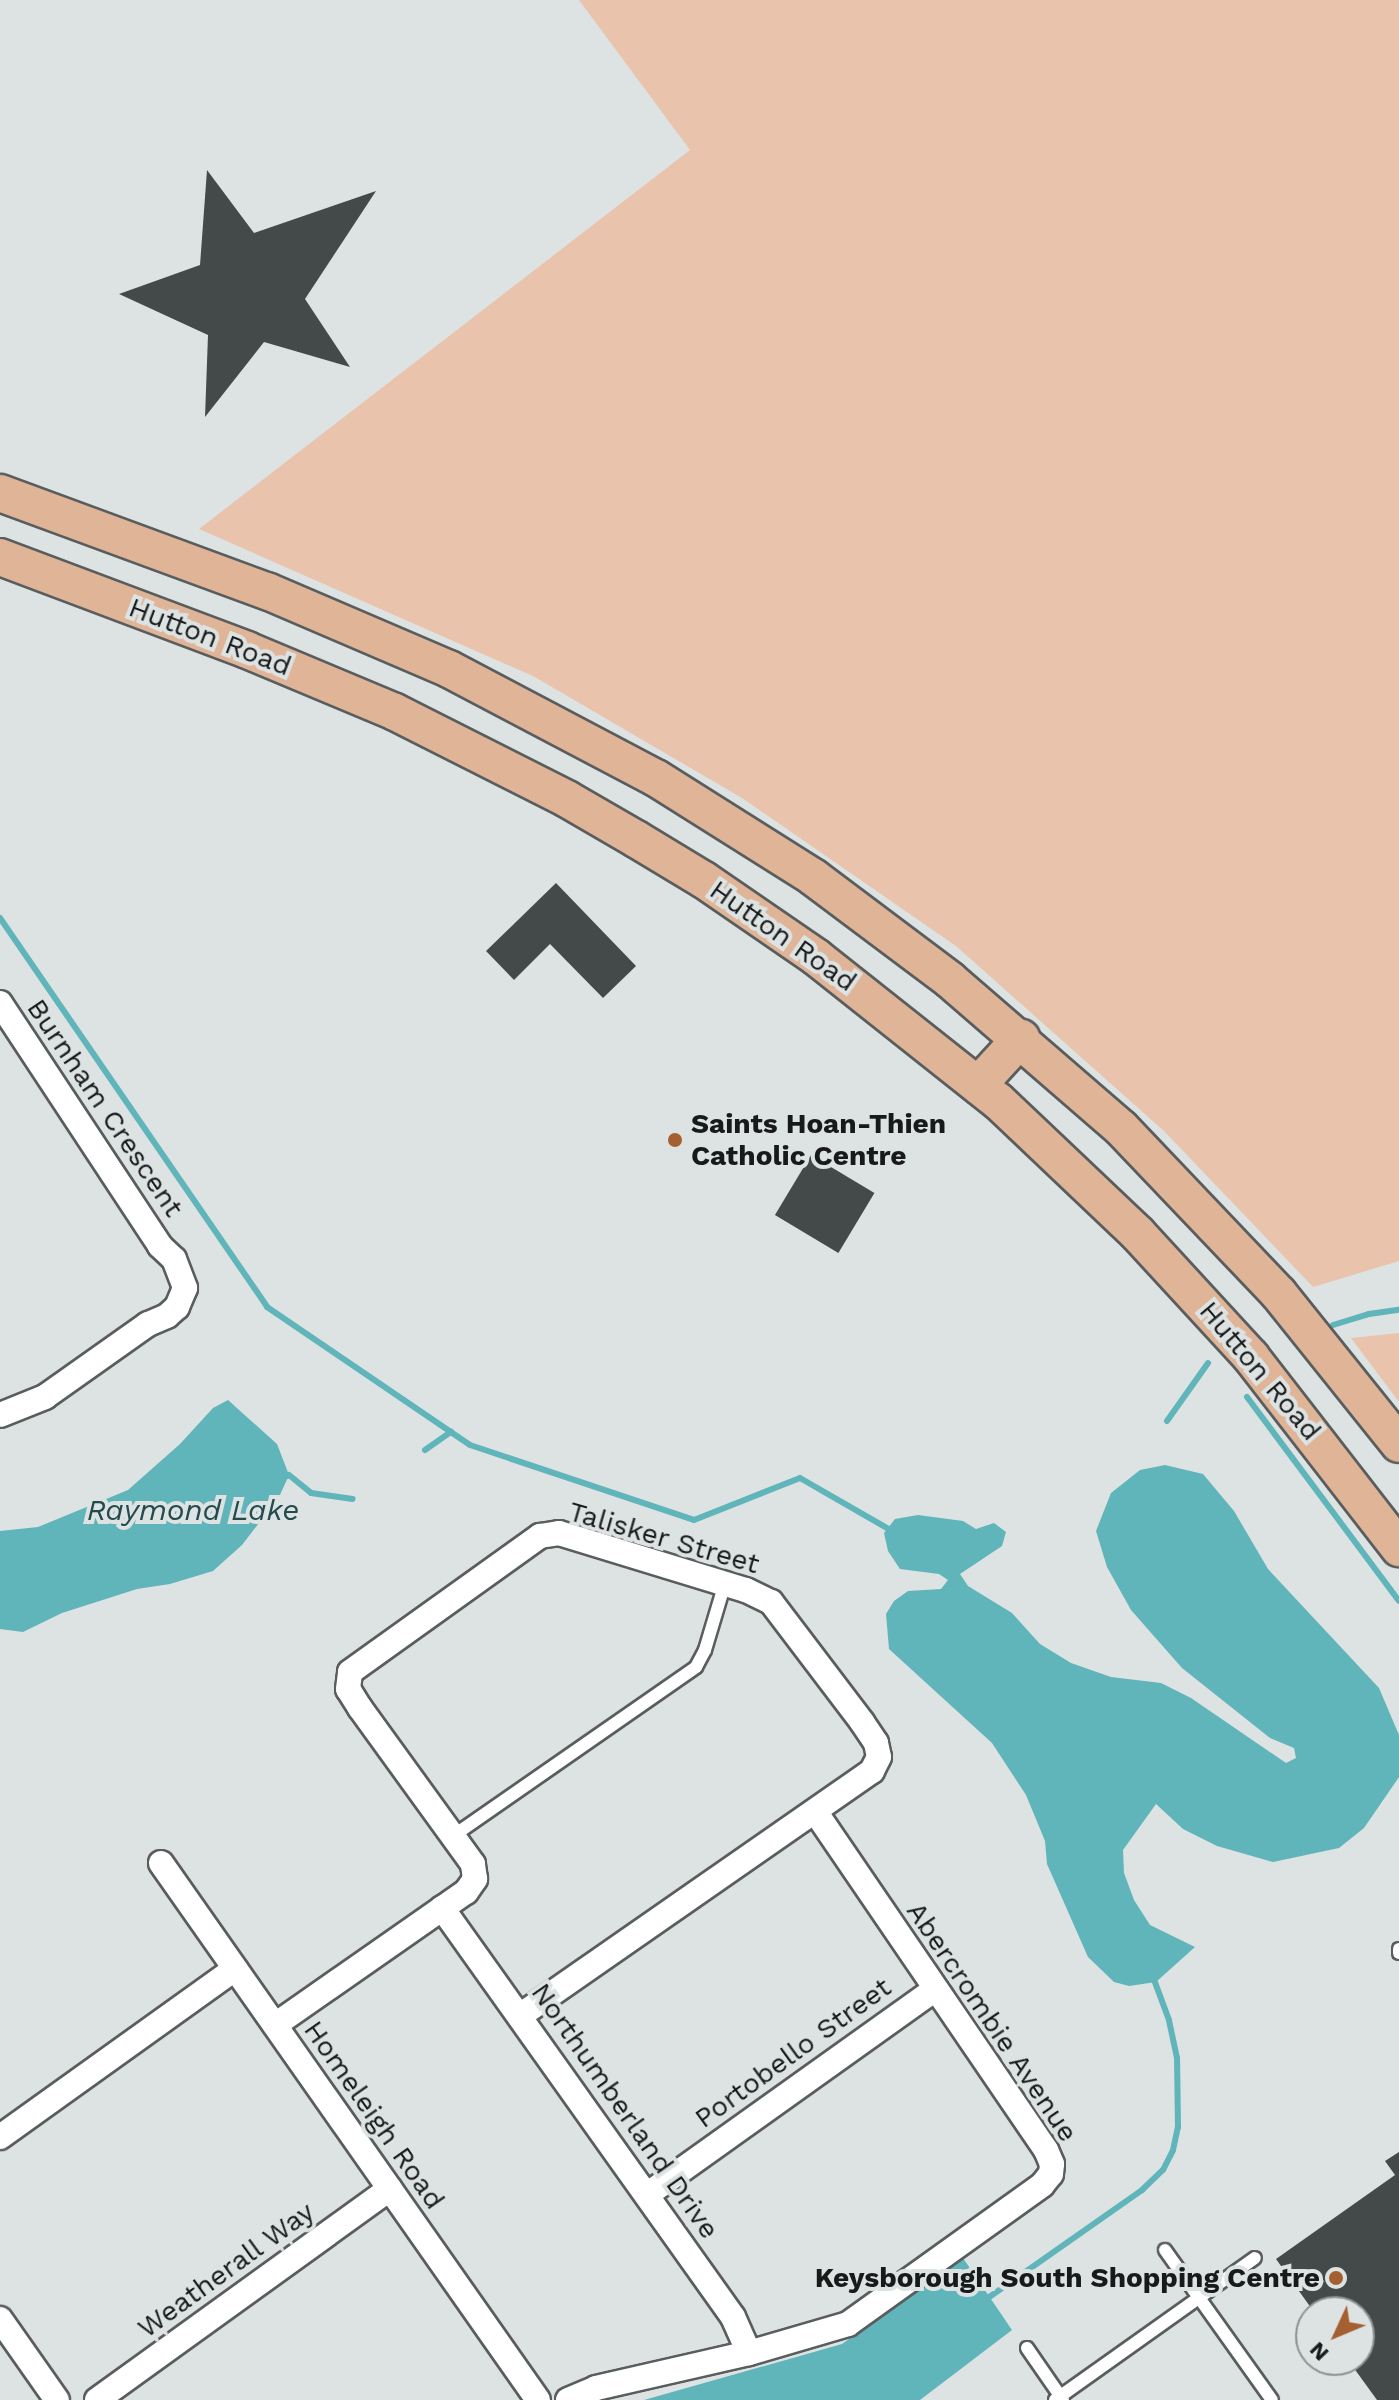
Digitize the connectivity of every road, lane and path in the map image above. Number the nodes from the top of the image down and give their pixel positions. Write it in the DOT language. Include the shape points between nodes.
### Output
graph roads {
  1 [pos="0,493"];
  2 [pos="0,557"];
  3 [pos="0,1003"];
  4 [pos="1021,1038"];
  5 [pos="978,1085"];
  6 [pos="3,1413"];
  7 [pos="1399,1444"];
  8 [pos="1399,1548"];
  9 [pos="725,1583"];
  10 [pos="815,1811"];
  11 [pos="453,1836"];
  12 [pos="161,1863"];
  13 [pos="442,1908"];
  14 [pos="235,1969"];
  15 [pos="935,1989"];
  16 [pos="521,2015"];
  17 [pos="275,2025"];
  18 [pos="0,2137"];
  19 [pos="390,2189"];
  20 [pos="648,2194"];
  21 [pos="1165,2250"];
  22 [pos="1255,2258"];
  23 [pos="1199,2297"];
  24 [pos="0,2319"];
  25 [pos="1027,2348"];
  26 [pos="749,2353"];
  27 [pos="533,2398"];
  28 [pos="1059,2399"];
  29 [pos="57,2400"];
  30 [pos="97,2400"];
  31 [pos="568,2400"];
  32 [pos="1272,2400"];
  1 -- 4 [label="main road" via="372,633 577,733 813,877"];
  2 -- 5 [label="main road, Hutton Road" via="325,681 567,799 757,916 878,1003"];
  3 -- 6 [label="street, Burnham Crescent" via="160,1246 169,1281 148,1324 45,1397"];
  4 -- 5 [label="main road"];
  4 -- 7 [label="main road" via="1121,1128 1226,1236 1328,1351"];
  5 -- 8 [label="main road, Hutton Road" via="1075,1172 1202,1301"];
  9 -- 10 [label="street, Talisker Street" via="771,1602 879,1749 872,1771"];
  9 -- 11 [label="lane" via="696,1667"];
  9 -- 11 [label="street, Talisker Street" via="559,1533 540,1536 350,1672 348,1689"];
  10 -- 15 [label="street, Abercrombie Avenue"];
  10 -- 16 [label="street, Talisker Street"];
  11 -- 13 [label="street, Talisker Street" via="473,1864 475,1879"];
  12 -- 14 [label="street, Homeleigh Road"];
  13 -- 16 [label="street, Northumberland Drive"];
  13 -- 17 [label="street, Talisker Street"];
  14 -- 17 [label="street, Homeleigh Road"];
  14 -- 18 [label="street"];
  15 -- 20 [label="street, Portobello Street"];
  15 -- 26 [label="street, Abercrombie Avenue" via="1046,2150 1051,2174 848,2324"];
  16 -- 20 [label="street, Northumberland Drive"];
  17 -- 19 [label="street, Homeleigh Road"];
  19 -- 27 [label="street, Homeleigh Road"];
  19 -- 30 [label="street, Weatherall Way"];
  20 -- 26 [label="street, Northumberland Drive" via="733,2317"];
  21 -- 23 [label="lane"];
  22 -- 23 [label="lane"];
  23 -- 28 [label="lane"];
  23 -- 32 [label="lane"];
  24 -- 29 [label="street"];
  25 -- 28 [label="lane"];
  26 -- 31 [label="street, Abercrombie Avenue" via="596,2388"];
}
